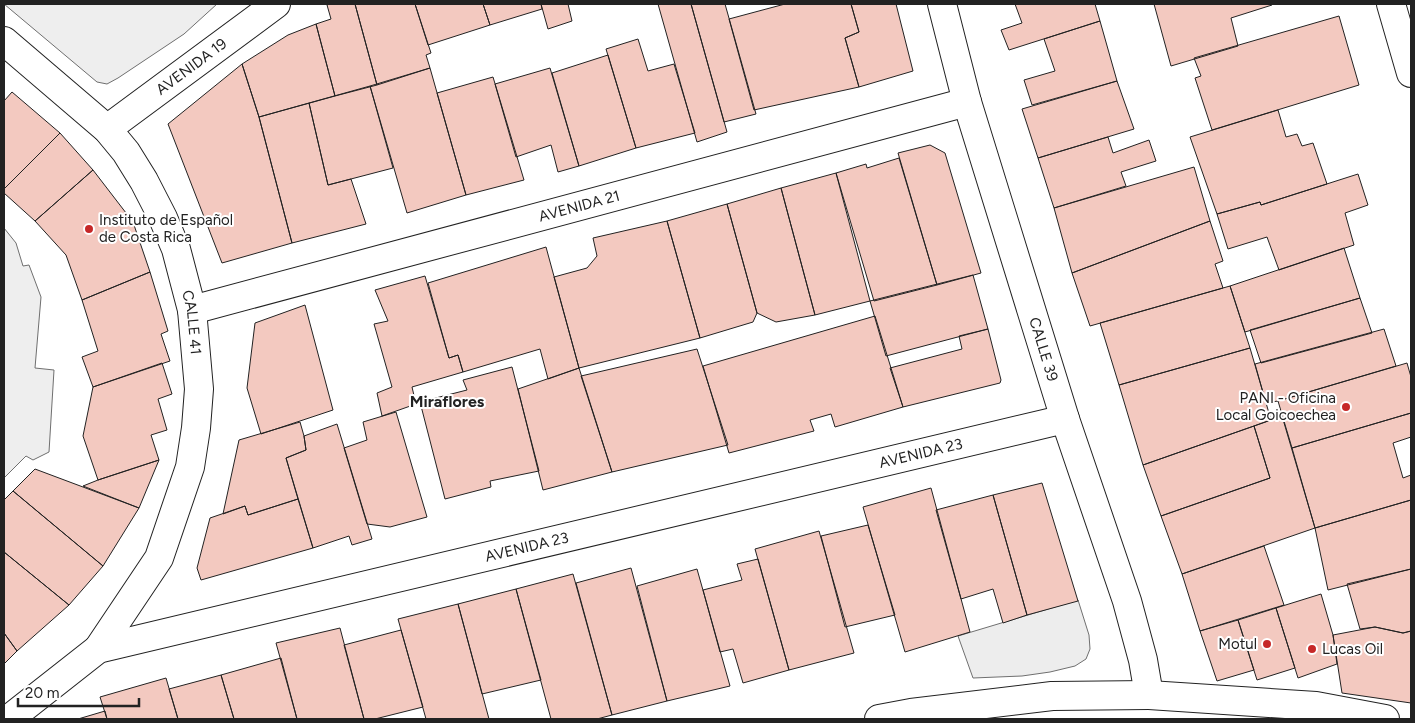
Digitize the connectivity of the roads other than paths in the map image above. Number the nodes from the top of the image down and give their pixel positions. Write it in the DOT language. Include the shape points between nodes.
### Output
graph roads {
  1 [pos="276,4"];
  2 [pos="942,4"];
  3 [pos="1391,4"];
  4 [pos="4,40"];
  5 [pos="1411,73"];
  6 [pos="967,102"];
  7 [pos="108,129"];
  8 [pos="192,310"];
  9 [pos="1065,419"];
  10 [pos="98,649"];
  11 [pos="1149,695"];
  12 [pos="9,719"];
  13 [pos="879,719"];
  14 [pos="1385,719"];
  1 -- 7 [label="main road, AVENIDA 19"];
  2 -- 6 [label="main road, CALLE 39"];
  3 -- 5 [label="main road"];
  4 -- 7 [label="main road, CALLE 41"];
  6 -- 8 [label="main road, AVENIDA 21"];
  6 -- 9 [label="main road, CALLE 39"];
  7 -- 8 [label="main road, CALLE 41" via="126,152 163,218 176,249"];
  8 -- 10 [label="main road, CALLE 41" via="199,389 190,467 159,558"];
  9 -- 10 [label="main road, AVENIDA 23"];
  9 -- 11 [label="main road, CALLE 39" via="1127,601"];
  10 -- 12 [label="main road, AVENIDA 23"];
  11 -- 13 [label="main road" via="1052,696 911,712"];
  11 -- 14 [label="main road" via="1316,706"];
}
